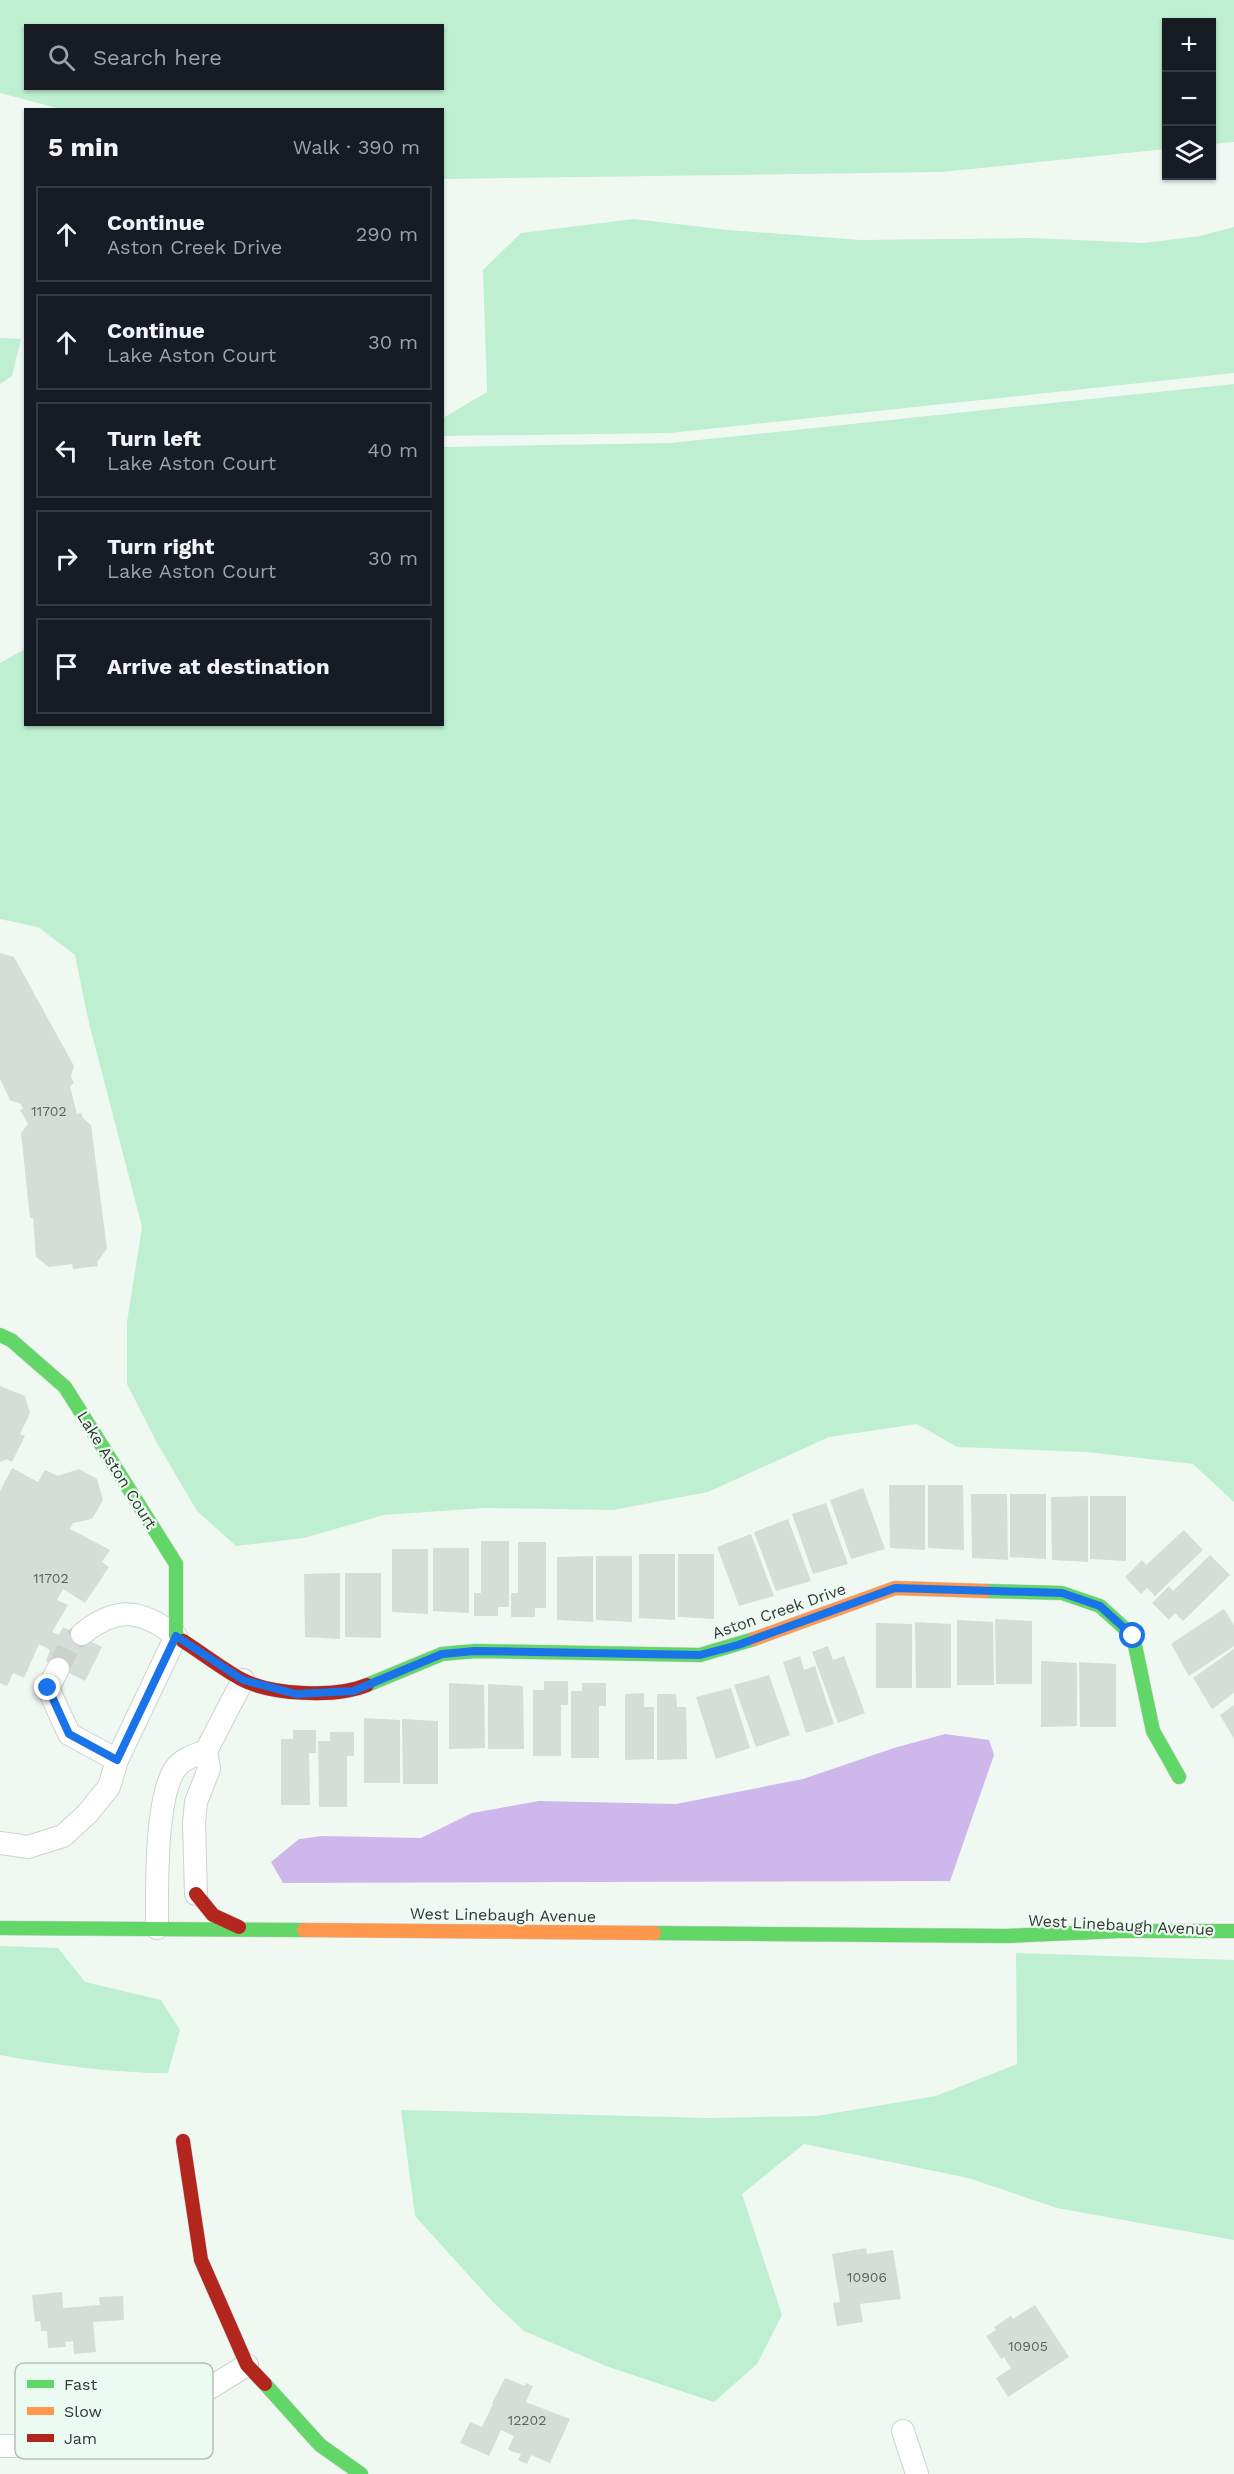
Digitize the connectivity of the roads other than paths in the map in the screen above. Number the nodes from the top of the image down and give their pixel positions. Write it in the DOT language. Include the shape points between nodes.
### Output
graph roads {
  1 [pos="0,1335"];
  2 [pos="82,1634"];
  3 [pos="176,1636"];
  4 [pos="57,1669"];
  5 [pos="243,1680"];
  6 [pos="206,1751"];
  7 [pos="117,1760"];
  8 [pos="1179,1777"];
  9 [pos="0,1843"];
  10 [pos="195,1894"];
  11 [pos="0,1928"];
  12 [pos="157,1928"];
  13 [pos="245,1929"];
  14 [pos="1234,1931"];
  15 [pos="1006,1936"];
  16 [pos="1177,1945"];
  17 [pos="183,2141"];
  18 [pos="247,2365"];
  19 [pos="213,2386"];
  20 [pos="903,2431"];
  21 [pos="361,2474"];
  22 [pos="917,2474"];
  1 -- 3 [label="street, Lake Aston Court" via="65,1387 176,1564"];
  2 -- 3 [label="street" via="100,1620 122,1613 157,1622"];
  3 -- 5 [label="street"];
  3 -- 7 [label="street, Lake Aston Court"];
  4 -- 7 [label="street" via="48,1688 69,1734"];
  5 -- 6 [label="street"];
  5 -- 8 [label="street, Aston Creek Drive" via="296,1694 353,1691 442,1654 475,1651 700,1655 895,1588 1062,1593 1100,1606 1133,1636 1153,1731"];
  6 -- 10 [label="street" via="209,1769 195,1802"];
  6 -- 12 [label="street" via="176,1767 167,1784 161,1815"];
  7 -- 9 [label="street, Lake Aston Court" via="109,1788 63,1836 28,1847"];
  10 -- 13 [label="street" via="217,1920"];
  11 -- 12 [label="street, West Linebaugh Avenue"];
  12 -- 13 [label="street, West Linebaugh Avenue"];
  13 -- 15 [label="street, West Linebaugh Avenue"];
  14 -- 15 [label="street, West Linebaugh Avenue"];
  15 -- 16 [label="street, West Linebaugh Avenue"];
  17 -- 18 [label="street" via="201,2260"];
  18 -- 19 [label="street"];
  18 -- 21 [label="street" via="320,2445"];
  20 -- 22 [label="street"];
}
